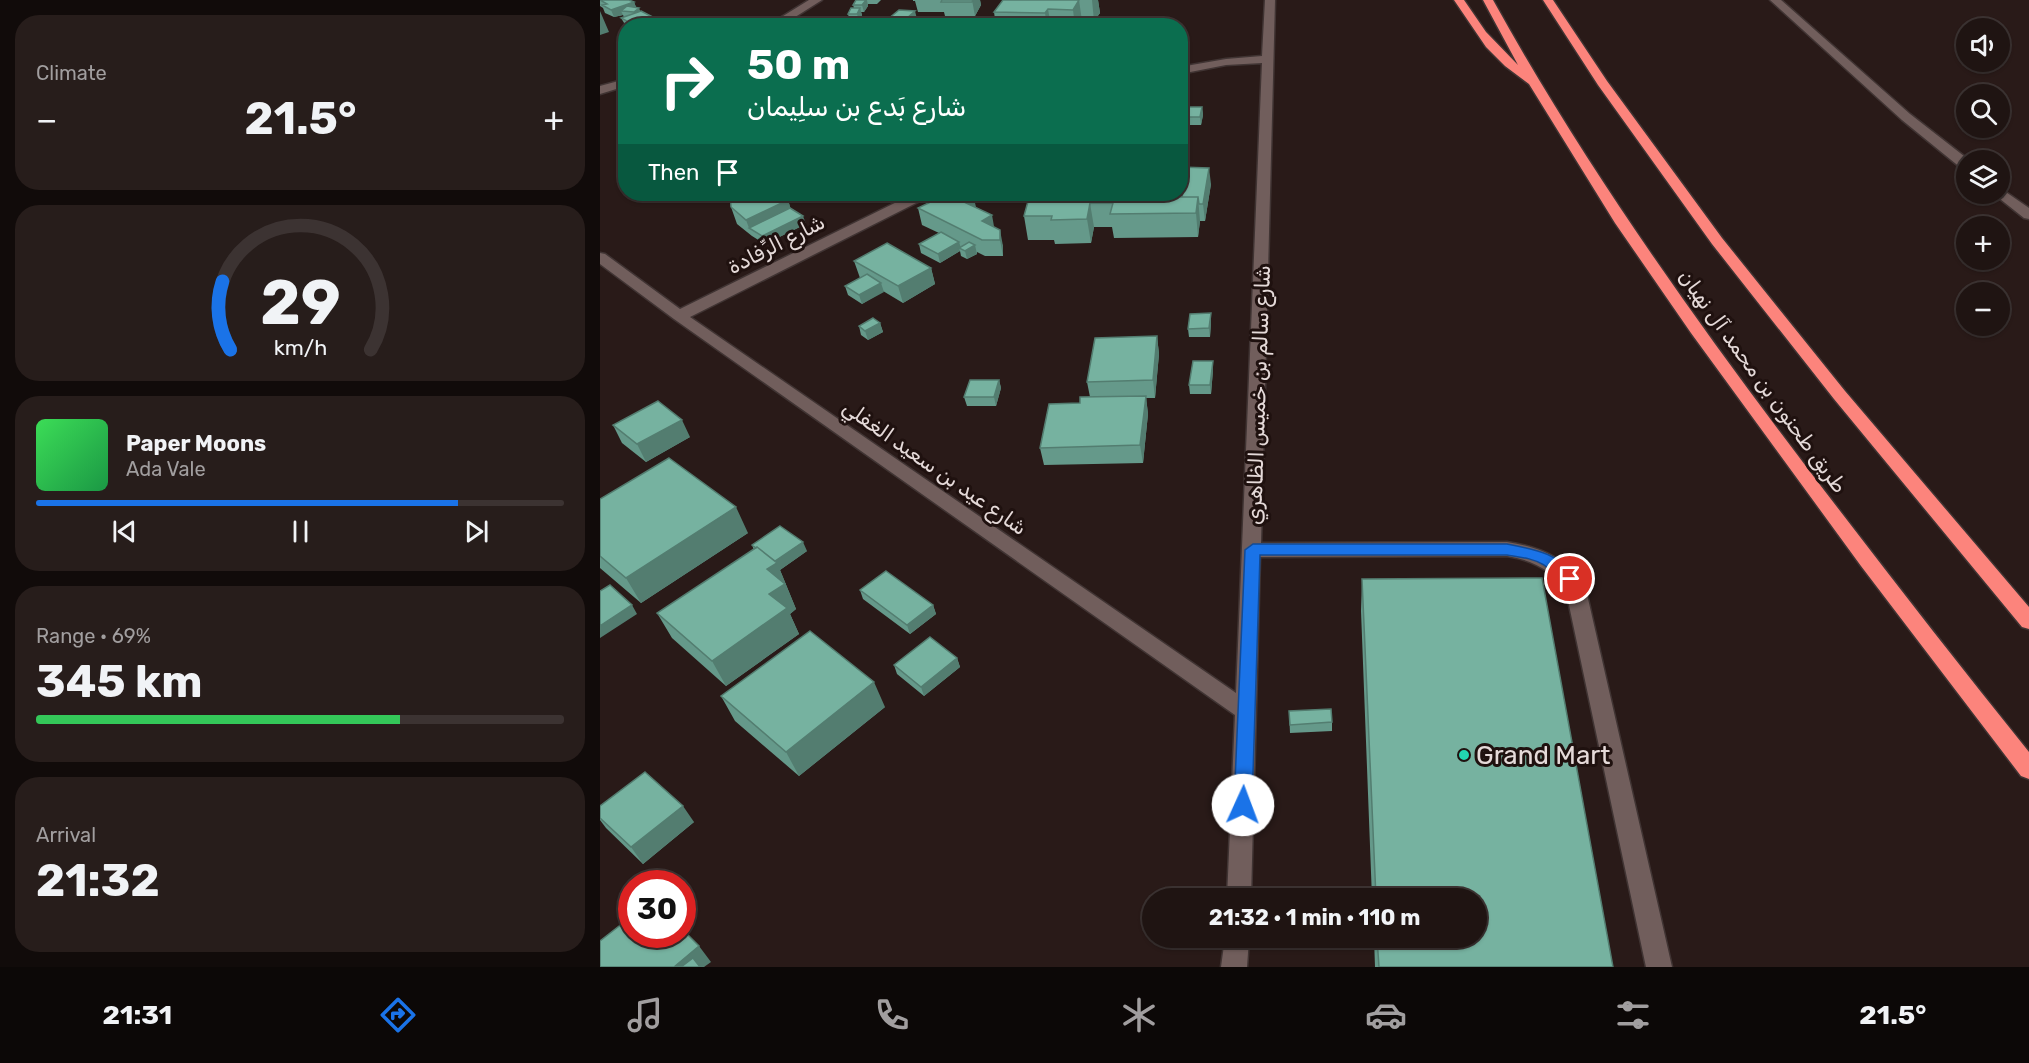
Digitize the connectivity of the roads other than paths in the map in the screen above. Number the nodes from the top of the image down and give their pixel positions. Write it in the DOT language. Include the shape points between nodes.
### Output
graph roads {
  1 [pos="817,0"];
  2 [pos="1270,0"];
  3 [pos="1459,0"];
  4 [pos="1488,0"];
  5 [pos="1548,0"];
  6 [pos="1776,0"];
  7 [pos="786,18"];
  8 [pos="1268,59"];
  9 [pos="1188,69"];
  10 [pos="1535,84"];
  11 [pos="618,85"];
  12 [pos="618,86"];
  13 [pos="600,90"];
  14 [pos="600,95"];
  15 [pos="1956,157"];
  16 [pos="2010,200"];
  17 [pos="909,201"];
  18 [pos="2029,215"];
  19 [pos="600,257"];
  20 [pos="680,316"];
  21 [pos="1253,550"];
  22 [pos="2029,621"];
  23 [pos="1247,712"];
  24 [pos="2029,769"];
  25 [pos="1239,888"];
  26 [pos="1236,948"];
  27 [pos="1233,967"];
  28 [pos="1659,967"];
  1 -- 7 [label="street"];
  2 -- 8 [label="street, شارع سالم بن خميس الظاهري"];
  3 -- 10 [label="highway" via="1492,48"];
  4 -- 10 [label="highway, طريق طحنون بن محمد آل نهيان"];
  5 -- 22 [label="highway" via="1610,94 1714,236"];
  6 -- 15 [label="street"];
  8 -- 9 [label="street"];
  8 -- 21 [label="street, شارع سالم بن خميس الظاهري"];
  10 -- 24 [label="highway, طريق طحنون بن محمد آل نهيان" via="1675,300 1862,554"];
  11 -- 13 [label="street"];
  12 -- 14 [label="street"];
  16 -- 18 [label="street"];
  17 -- 20 [label="street, شارع الرِّفادة"];
  19 -- 20 [label="street, شارع عيد بن سعيد الغفلي"];
  20 -- 23 [label="street, شارع عيد بن سعيد الغفلي"];
  21 -- 23 [label="street, شارع سالم بن خميس الظاهري"];
  21 -- 28 [label="street" via="1507,549 1536,555 1561,570 1576,590"];
  23 -- 25 [label="street, شارع سالم بن خميس الظاهري"];
  26 -- 27 [label="street"];
}
